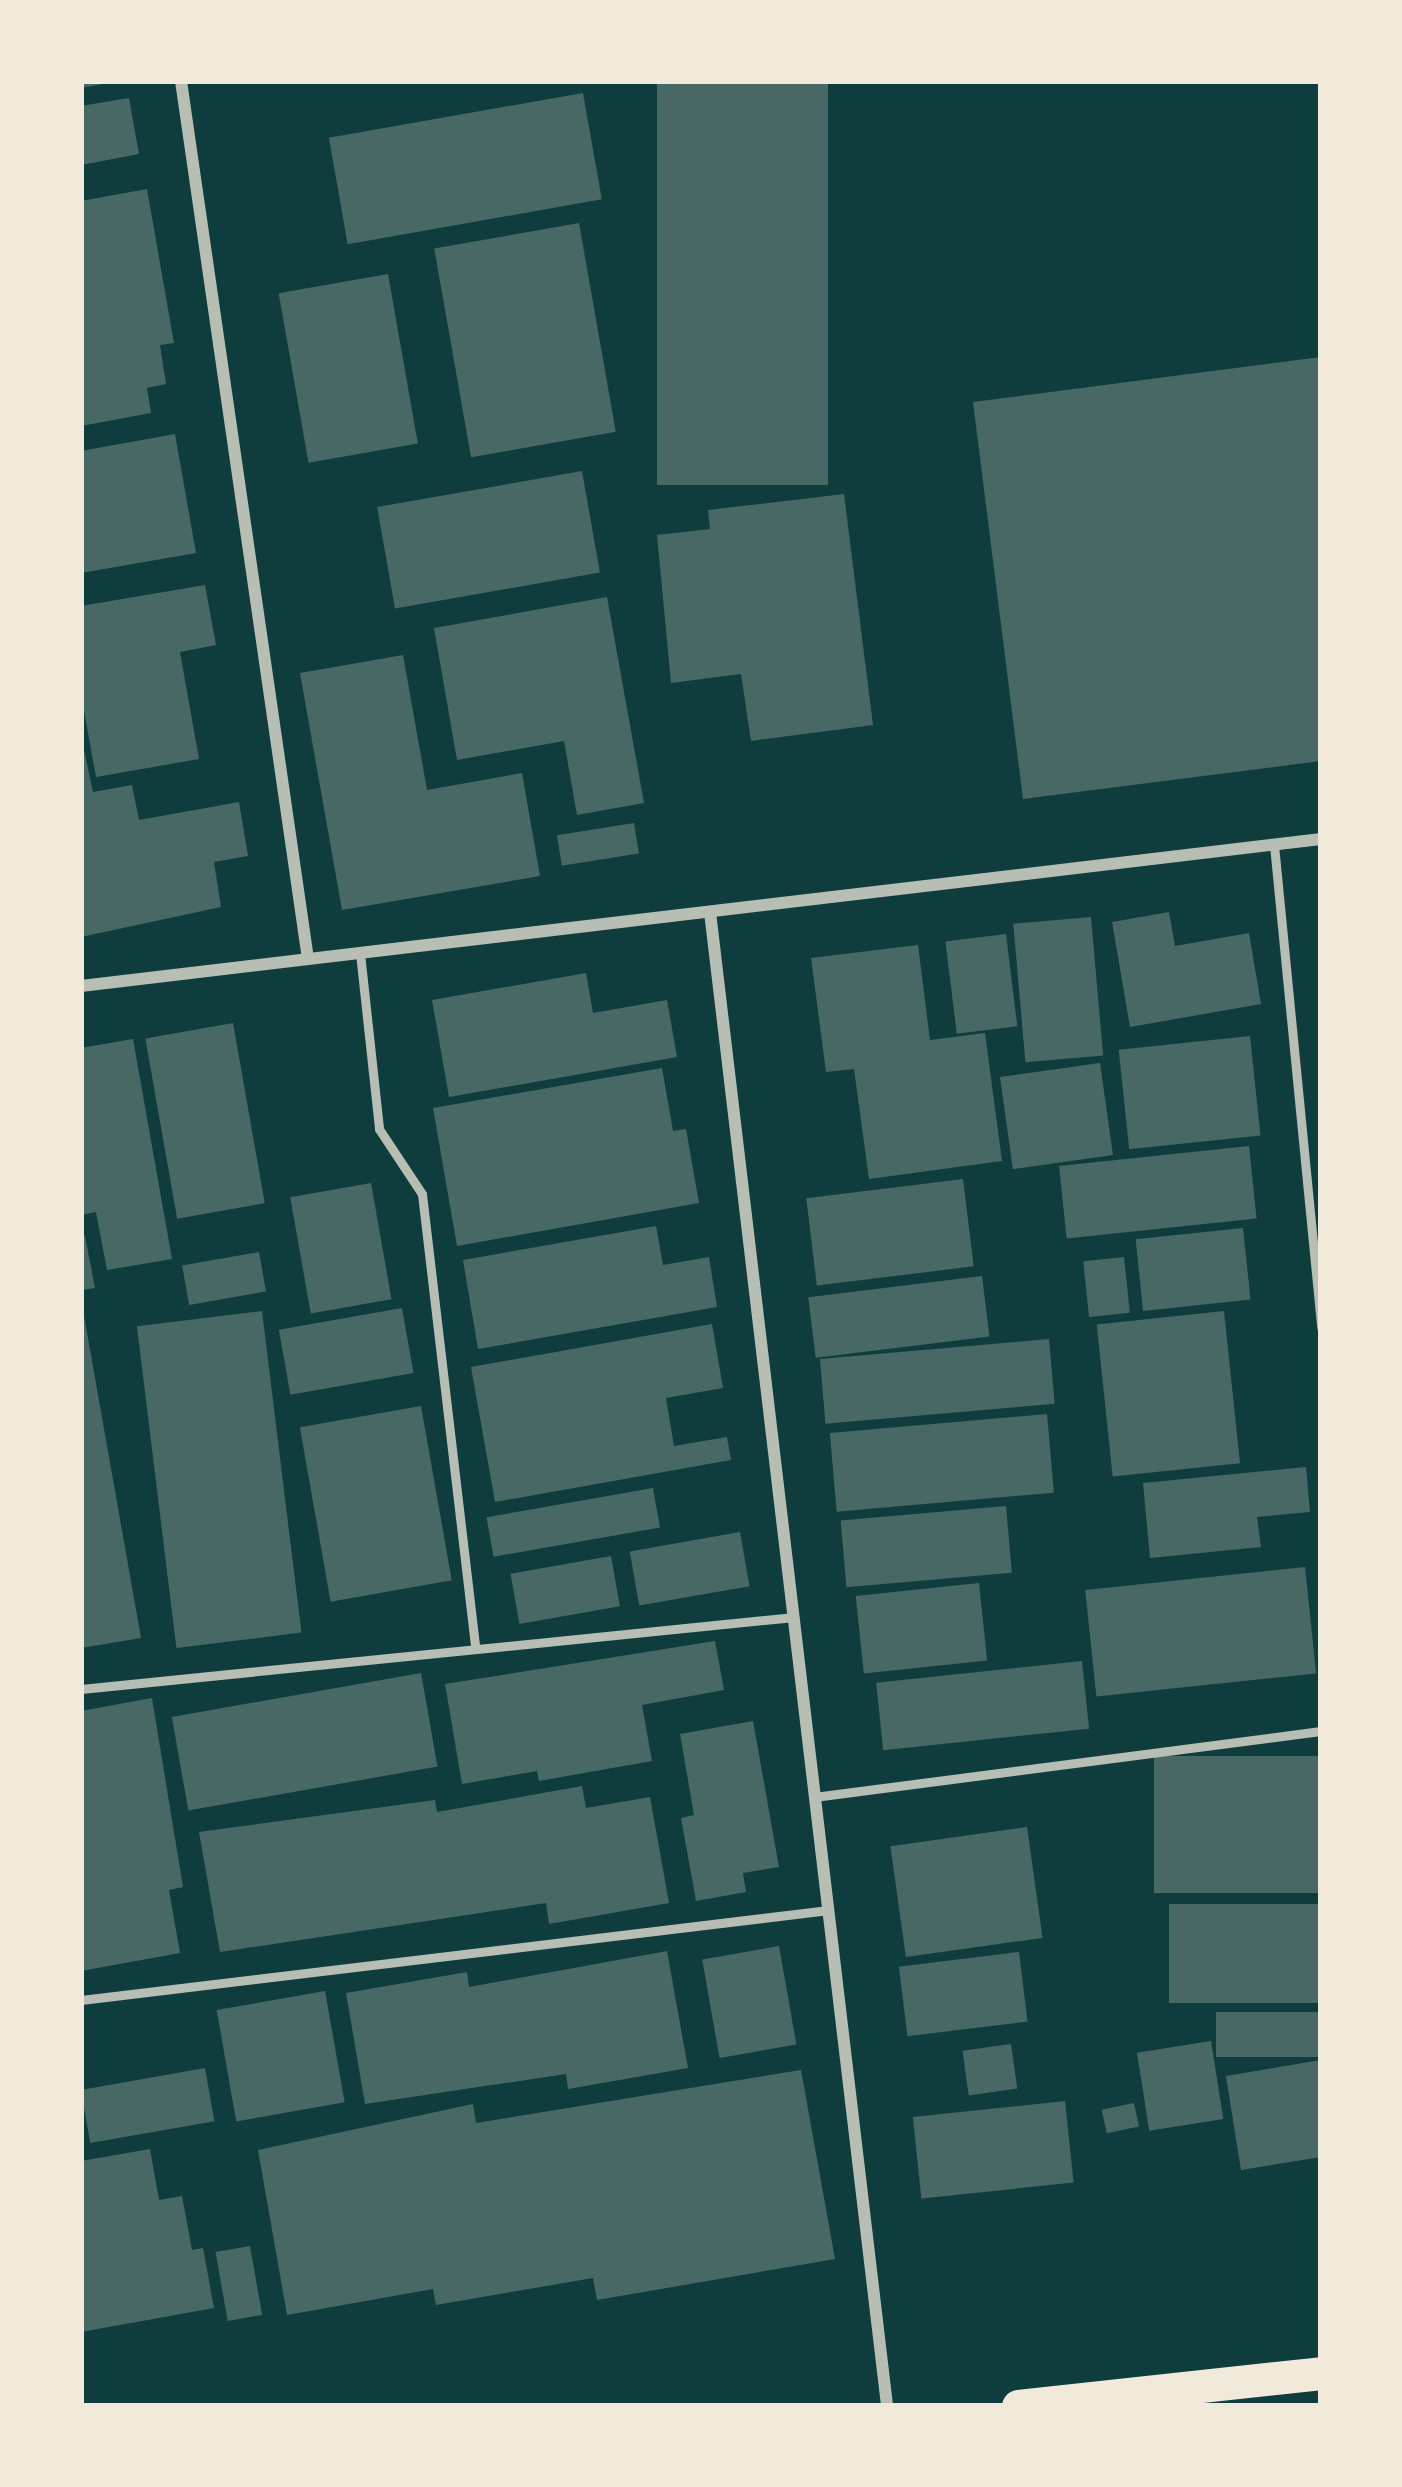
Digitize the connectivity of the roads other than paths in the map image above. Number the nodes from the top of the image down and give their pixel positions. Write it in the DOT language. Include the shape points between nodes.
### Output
graph roads {
  1 [pos="181,81"];
  2 [pos="1321,839"];
  3 [pos="1274,845"];
  4 [pos="710,912"];
  5 [pos="360,953"];
  6 [pos="308,959"];
  7 [pos="81,986"];
  8 [pos="1321,1328"];
  9 [pos="794,1617"];
  10 [pos="476,1648"];
  11 [pos="81,1689"];
  12 [pos="1321,1731"];
  13 [pos="814,1797"];
  14 [pos="829,1910"];
  15 [pos="81,2000"];
  16 [pos="1321,2373"];
  17 [pos="887,2406"];
  18 [pos="1018,2406"];
  1 -- 6 [label="street"];
  2 -- 3 [label="street"];
  3 -- 4 [label="street"];
  3 -- 8 [label="lane"];
  4 -- 5 [label="street"];
  4 -- 9 [label="street"];
  5 -- 6 [label="street"];
  5 -- 10 [label="lane" via="379,1129 422,1194"];
  6 -- 7 [label="street"];
  9 -- 10 [label="lane"];
  9 -- 13 [label="street"];
  10 -- 11 [label="lane"];
  12 -- 13 [label="lane"];
  13 -- 14 [label="street"];
  14 -- 15 [label="lane"];
  14 -- 17 [label="street"];
  16 -- 18 [label="highway"];
}
